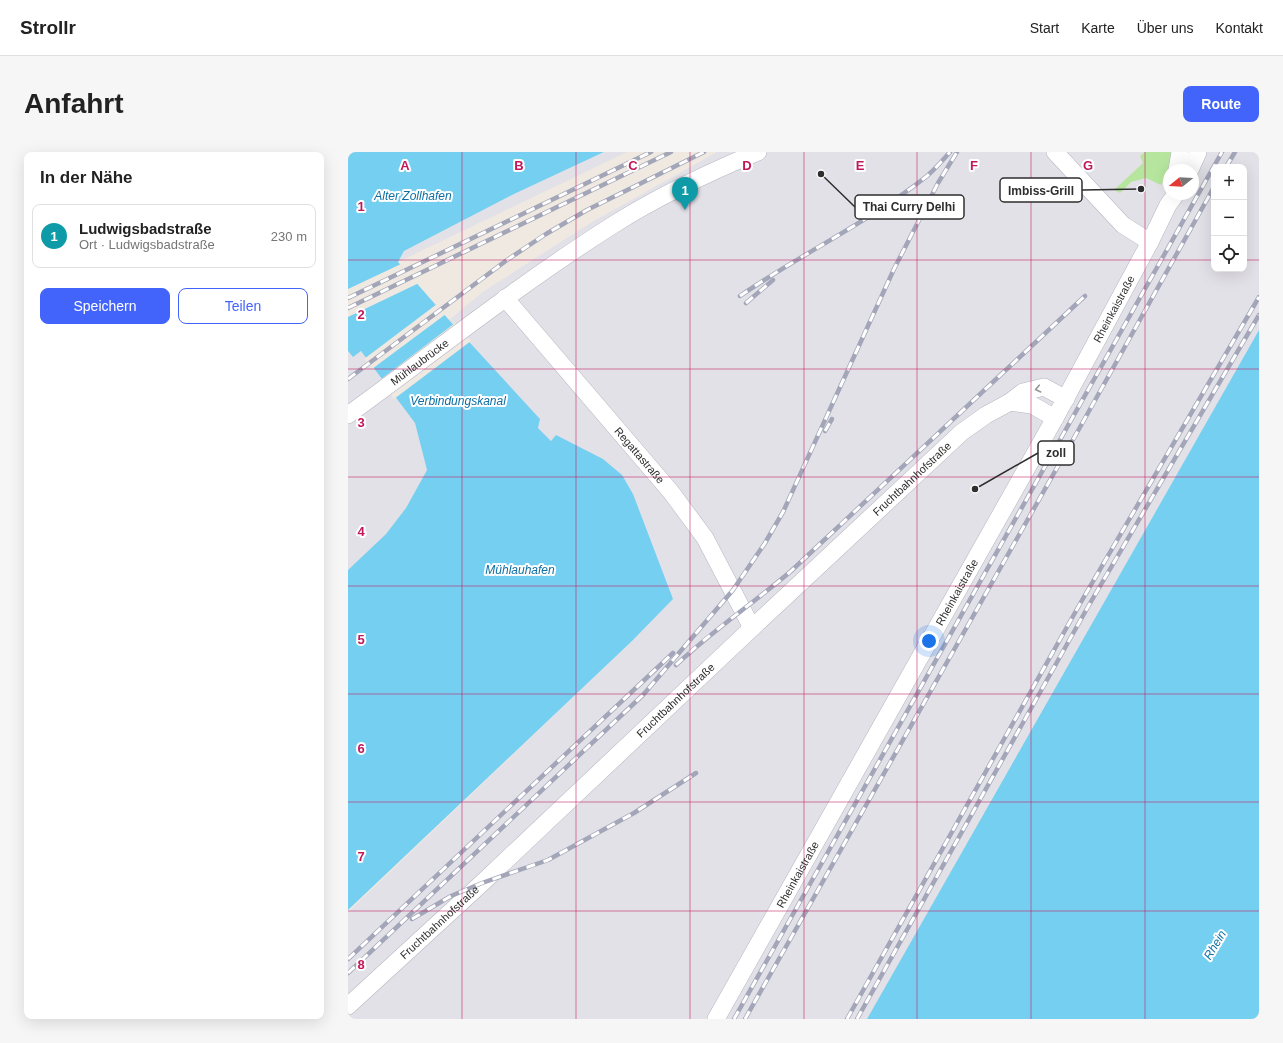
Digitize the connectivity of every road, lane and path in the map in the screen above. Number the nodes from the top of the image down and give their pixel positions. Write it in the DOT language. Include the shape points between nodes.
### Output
graph roads {
  1 [pos="758,152"];
  2 [pos="1055,152"];
  3 [pos="1180,152"];
  4 [pos="1198,152"];
  5 [pos="1178,164"];
  6 [pos="1193,164"];
  7 [pos="1171,200"];
  8 [pos="1150,242"];
  9 [pos="505,298"];
  10 [pos="1066,399"];
  11 [pos="1010,402"];
  12 [pos="348,415"];
  13 [pos="1055,418"];
  14 [pos="752,628"];
  15 [pos="348,1006"];
  16 [pos="716,1019"];
  1 -- 9 [label="street, Mühlaubrücke" via="688,184 614,224"];
  2 -- 8 [label="street" via="1123,225"];
  3 -- 5 [label="street"];
  4 -- 6 [label="street"];
  7 -- 8 [label="street, Rheinkaistraße"];
  8 -- 10 [label="street, Rheinkaistraße"];
  9 -- 12 [label="street, Mühlaubrücke"];
  9 -- 14 [label="street, Regattastraße" via="671,492 705,538"];
  10 -- 11 [label="street, Fruchtbahnhofstraße, one-way" via="1044,387 1023,392"];
  10 -- 13 [label="street, Rheinkaistraße"];
  11 -- 13 [label="street" via="1032,405"];
  11 -- 14 [label="street, Fruchtbahnhofstraße" via="962,432"];
  13 -- 16 [label="street, Rheinkaistraße"];
  14 -- 15 [label="street, Fruchtbahnhofstraße"];
}
